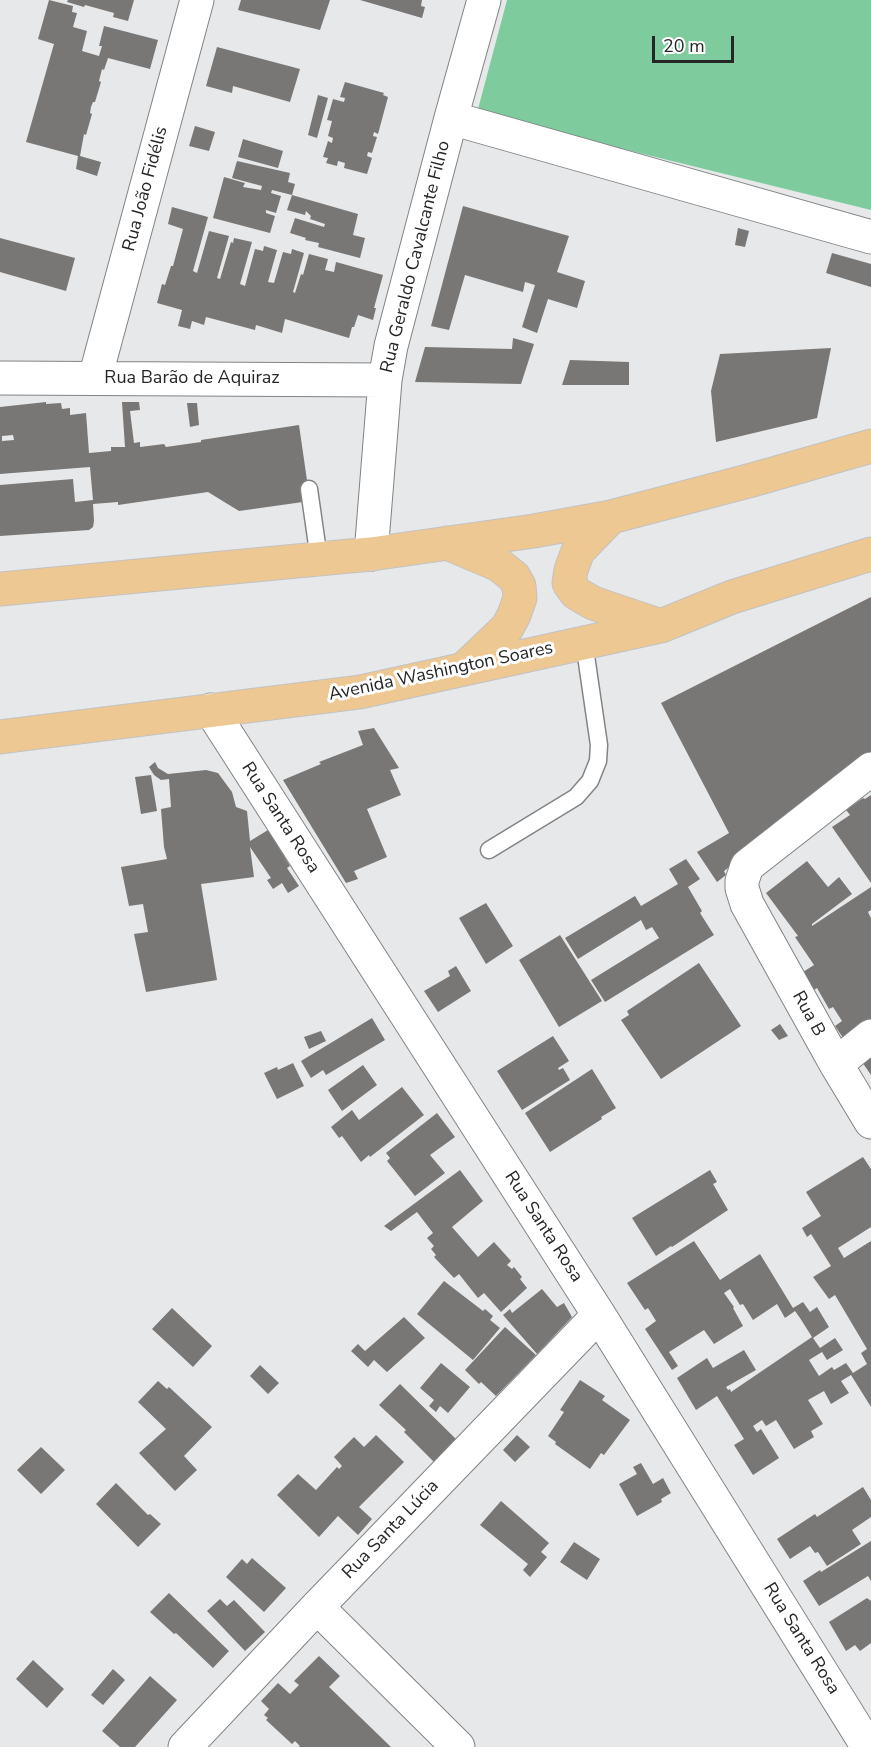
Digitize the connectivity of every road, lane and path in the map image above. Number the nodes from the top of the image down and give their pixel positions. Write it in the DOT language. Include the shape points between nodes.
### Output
graph roads {
  1 [pos="197,0"];
  2 [pos="484,0"];
  3 [pos="451,118"];
  4 [pos="871,237"];
  5 [pos="0,378"];
  6 [pos="95,378"];
  7 [pos="385,380"];
  8 [pos="871,446"];
  9 [pos="309,489"];
  10 [pos="611,518"];
  11 [pos="447,543"];
  12 [pos="371,554"];
  13 [pos="871,554"];
  14 [pos="319,559"];
  15 [pos="0,589"];
  16 [pos="661,626"];
  17 [pos="584,642"];
  18 [pos="464,668"];
  19 [pos="211,710"];
  20 [pos="0,737"];
  21 [pos="871,768"];
  22 [pos="489,850"];
  23 [pos="871,1036"];
  24 [pos="836,1064"];
  25 [pos="871,1122"];
  26 [pos="599,1315"];
  27 [pos="317,1607"];
  28 [pos="185,1747"];
  29 [pos="458,1747"];
  30 [pos="868,1747"];
  1 -- 6 [label="street, Rua João Fidélis"];
  2 -- 3 [label="street, Rua Geraldo Cavalcante Filho"];
  3 -- 4 [label="street"];
  3 -- 7 [label="street, Rua Geraldo Cavalcante Filho"];
  5 -- 6 [label="street, Rua Barão de Aquiraz"];
  6 -- 7 [label="street, Rua Barão de Aquiraz"];
  7 -- 12 [label="street, Rua Geraldo Cavalcante Filho"];
  8 -- 10 [label="highway"];
  9 -- 14 [label="lane"];
  10 -- 11 [label="highway"];
  10 -- 16 [label="highway" via="578,551 569,583 576,593 593,603"];
  11 -- 12 [label="highway"];
  11 -- 18 [label="highway" via="507,570 519,586 520,598 507,628"];
  12 -- 14 [label="highway"];
  13 -- 16 [label="highway, Avenida Washington Soares" via="732,597"];
  14 -- 15 [label="highway"];
  16 -- 17 [label="highway, Avenida Washington Soares"];
  17 -- 18 [label="highway, Avenida Washington Soares"];
  17 -- 22 [label="lane" via="599,745 590,781 576,797"];
  18 -- 19 [label="highway, Avenida Washington Soares" via="360,692"];
  19 -- 20 [label="highway, Avenida Washington Soares"];
  19 -- 26 [label="street, Rua Santa Rosa"];
  21 -- 24 [label="street, Rua B" via="747,866 742,881 747,904"];
  23 -- 24 [label="street"];
  24 -- 25 [label="street, Rua B"];
  26 -- 27 [label="street, Rua Santa Lúcia"];
  26 -- 30 [label="street, Rua Santa Rosa"];
  27 -- 28 [label="street, Rua Santa Lúcia"];
  27 -- 29 [label="street"];
}
